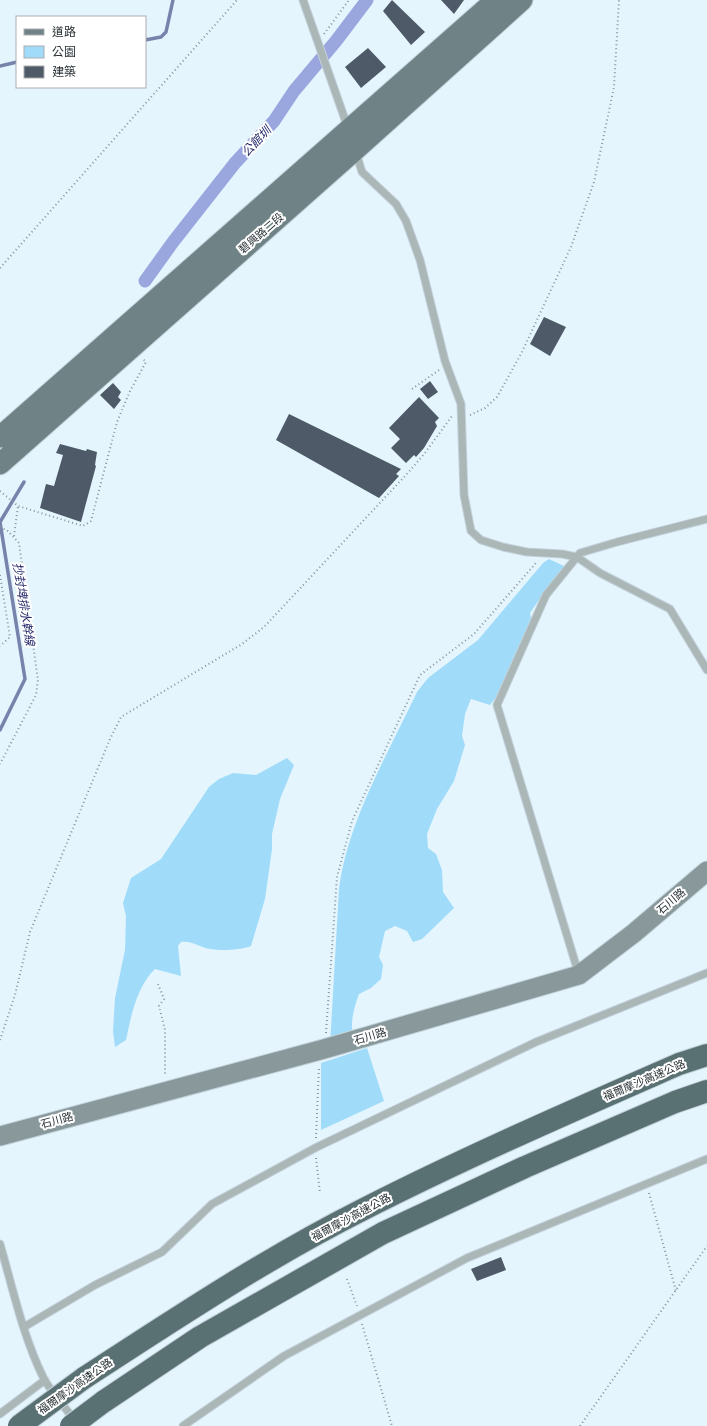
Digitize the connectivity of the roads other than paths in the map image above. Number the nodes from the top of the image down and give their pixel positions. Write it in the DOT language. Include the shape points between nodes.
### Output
graph roads {
  1 [pos="302,0"];
  2 [pos="496,0"];
  3 [pos="522,0"];
  4 [pos="352,140"];
  5 [pos="0,437"];
  6 [pos="0,464"];
  7 [pos="707,519"];
  8 [pos="576,557"];
  9 [pos="707,670"];
  10 [pos="707,871"];
  11 [pos="707,973"];
  12 [pos="579,975"];
  13 [pos="707,1055"];
  14 [pos="707,1091"];
  15 [pos="0,1136"];
  16 [pos="707,1159"];
  17 [pos="0,1244"];
  18 [pos="24,1327"];
  19 [pos="45,1380"];
  20 [pos="0,1414"];
  21 [pos="19,1426"];
  22 [pos="71,1426"];
  23 [pos="79,1426"];
  24 [pos="183,1426"];
  1 -- 4 [label="lane"];
  2 -- 4 [label="main road, 碧興路二段"];
  3 -- 4 [label="main road, 碧興路二段"];
  4 -- 5 [label="main road, 碧興路二段"];
  4 -- 6 [label="main road, 碧興路二段" via="134,345"];
  4 -- 8 [label="lane" via="362,172 396,204 406,221 420,260 446,365 461,404 464,496 471,531 481,540 503,547"];
  7 -- 8 [label="lane" via="617,542 580,553"];
  8 -- 9 [label="lane" via="600,573 670,609"];
  8 -- 12 [label="lane" via="546,595 497,705"];
  10 -- 12 [label="street, 石川路" via="634,933"];
  11 -- 18 [label="lane" via="536,1042 315,1148 212,1204 162,1252 95,1285"];
  12 -- 15 [label="street, 石川路" via="324,1049"];
  13 -- 21 [label="highway, 福爾摩沙高速公路, bridge" via="679,1064 500,1142 361,1210 222,1289 84,1378"];
  14 -- 22 [label="highway, bridge" via="675,1102 525,1167 383,1233 200,1337"];
  16 -- 24 [label="lane" via="467,1258 284,1356"];
  17 -- 18 [label="lane"];
  18 -- 19 [label="lane"];
  19 -- 20 [label="lane"];
  19 -- 23 [label="lane"];
}
